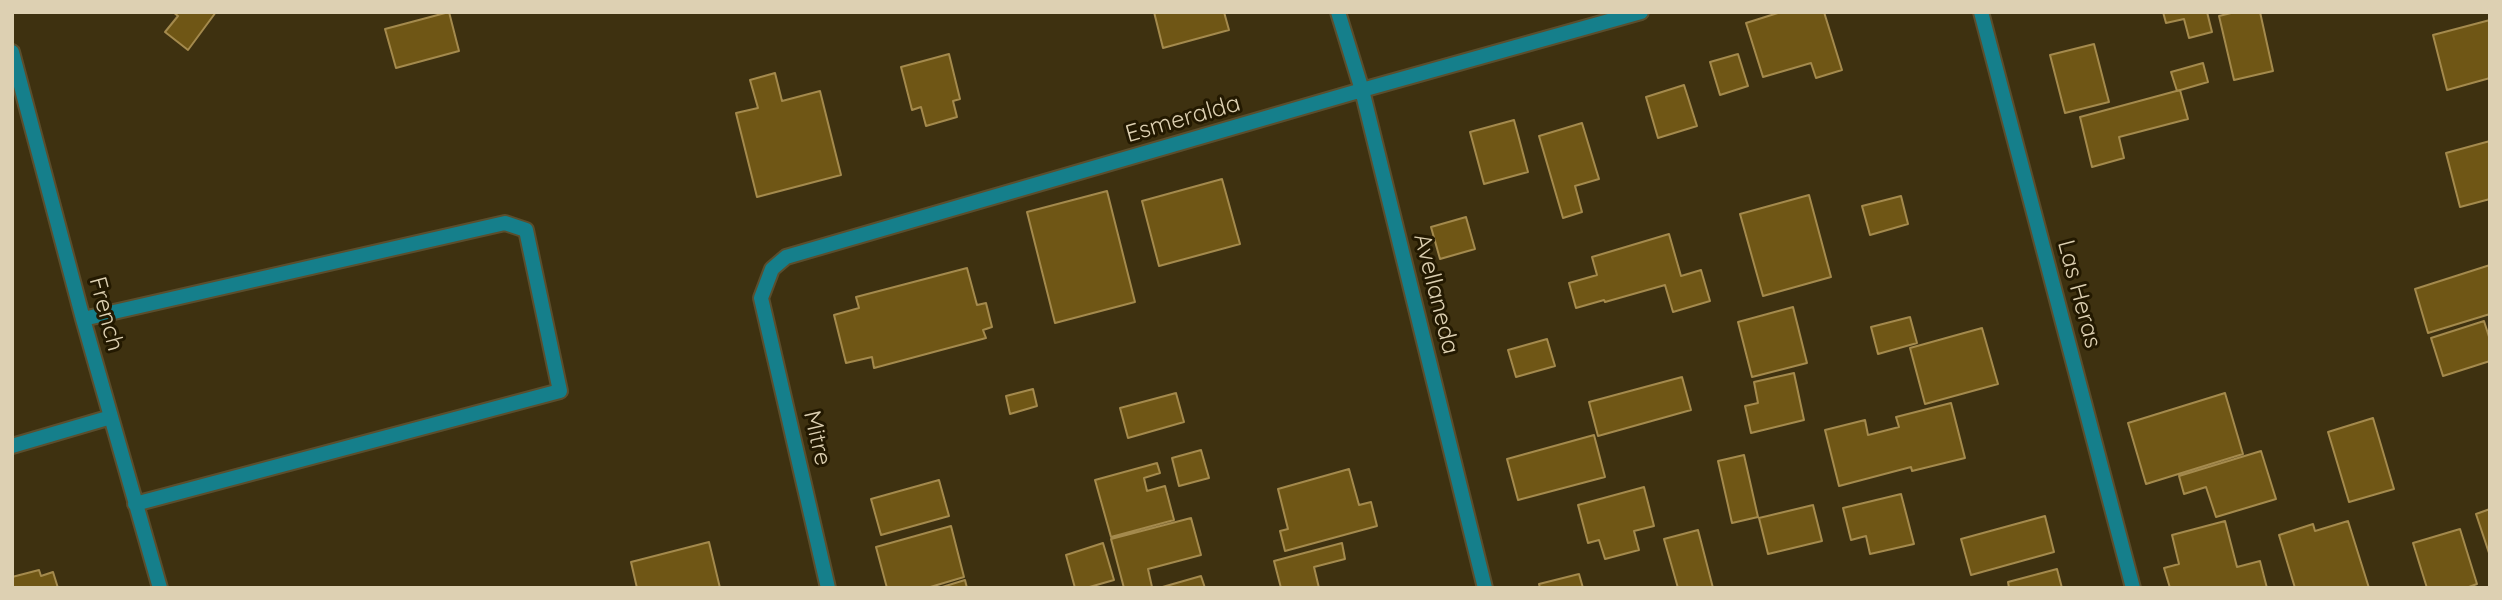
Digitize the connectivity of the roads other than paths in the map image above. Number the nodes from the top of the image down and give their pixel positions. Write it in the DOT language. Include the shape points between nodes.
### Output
graph roads {
  1 [pos="1338,12"];
  2 [pos="1641,12"];
  3 [pos="1981,12"];
  4 [pos="12,52"];
  5 [pos="1362,90"];
  6 [pos="761,298"];
  7 [pos="83,319"];
  8 [pos="111,417"];
  9 [pos="12,446"];
  10 [pos="135,503"];
  11 [pos="160,588"];
  12 [pos="828,588"];
  13 [pos="1485,588"];
  14 [pos="2133,588"];
  1 -- 5 [label="street, Avellaneda"];
  2 -- 5 [label="street, Esmeralda"];
  3 -- 14 [label="street, Las Heras"];
  4 -- 7 [label="street, French"];
  5 -- 6 [label="street, Esmeralda" via="786,257 772,269"];
  5 -- 13 [label="street, Avellaneda"];
  6 -- 12 [label="street, Mitre"];
  7 -- 8 [label="street, French"];
  7 -- 10 [label="street" via="505,223 526,230 560,391"];
  8 -- 9 [label="street"];
  8 -- 10 [label="street, French"];
  10 -- 11 [label="street, French"];
}
